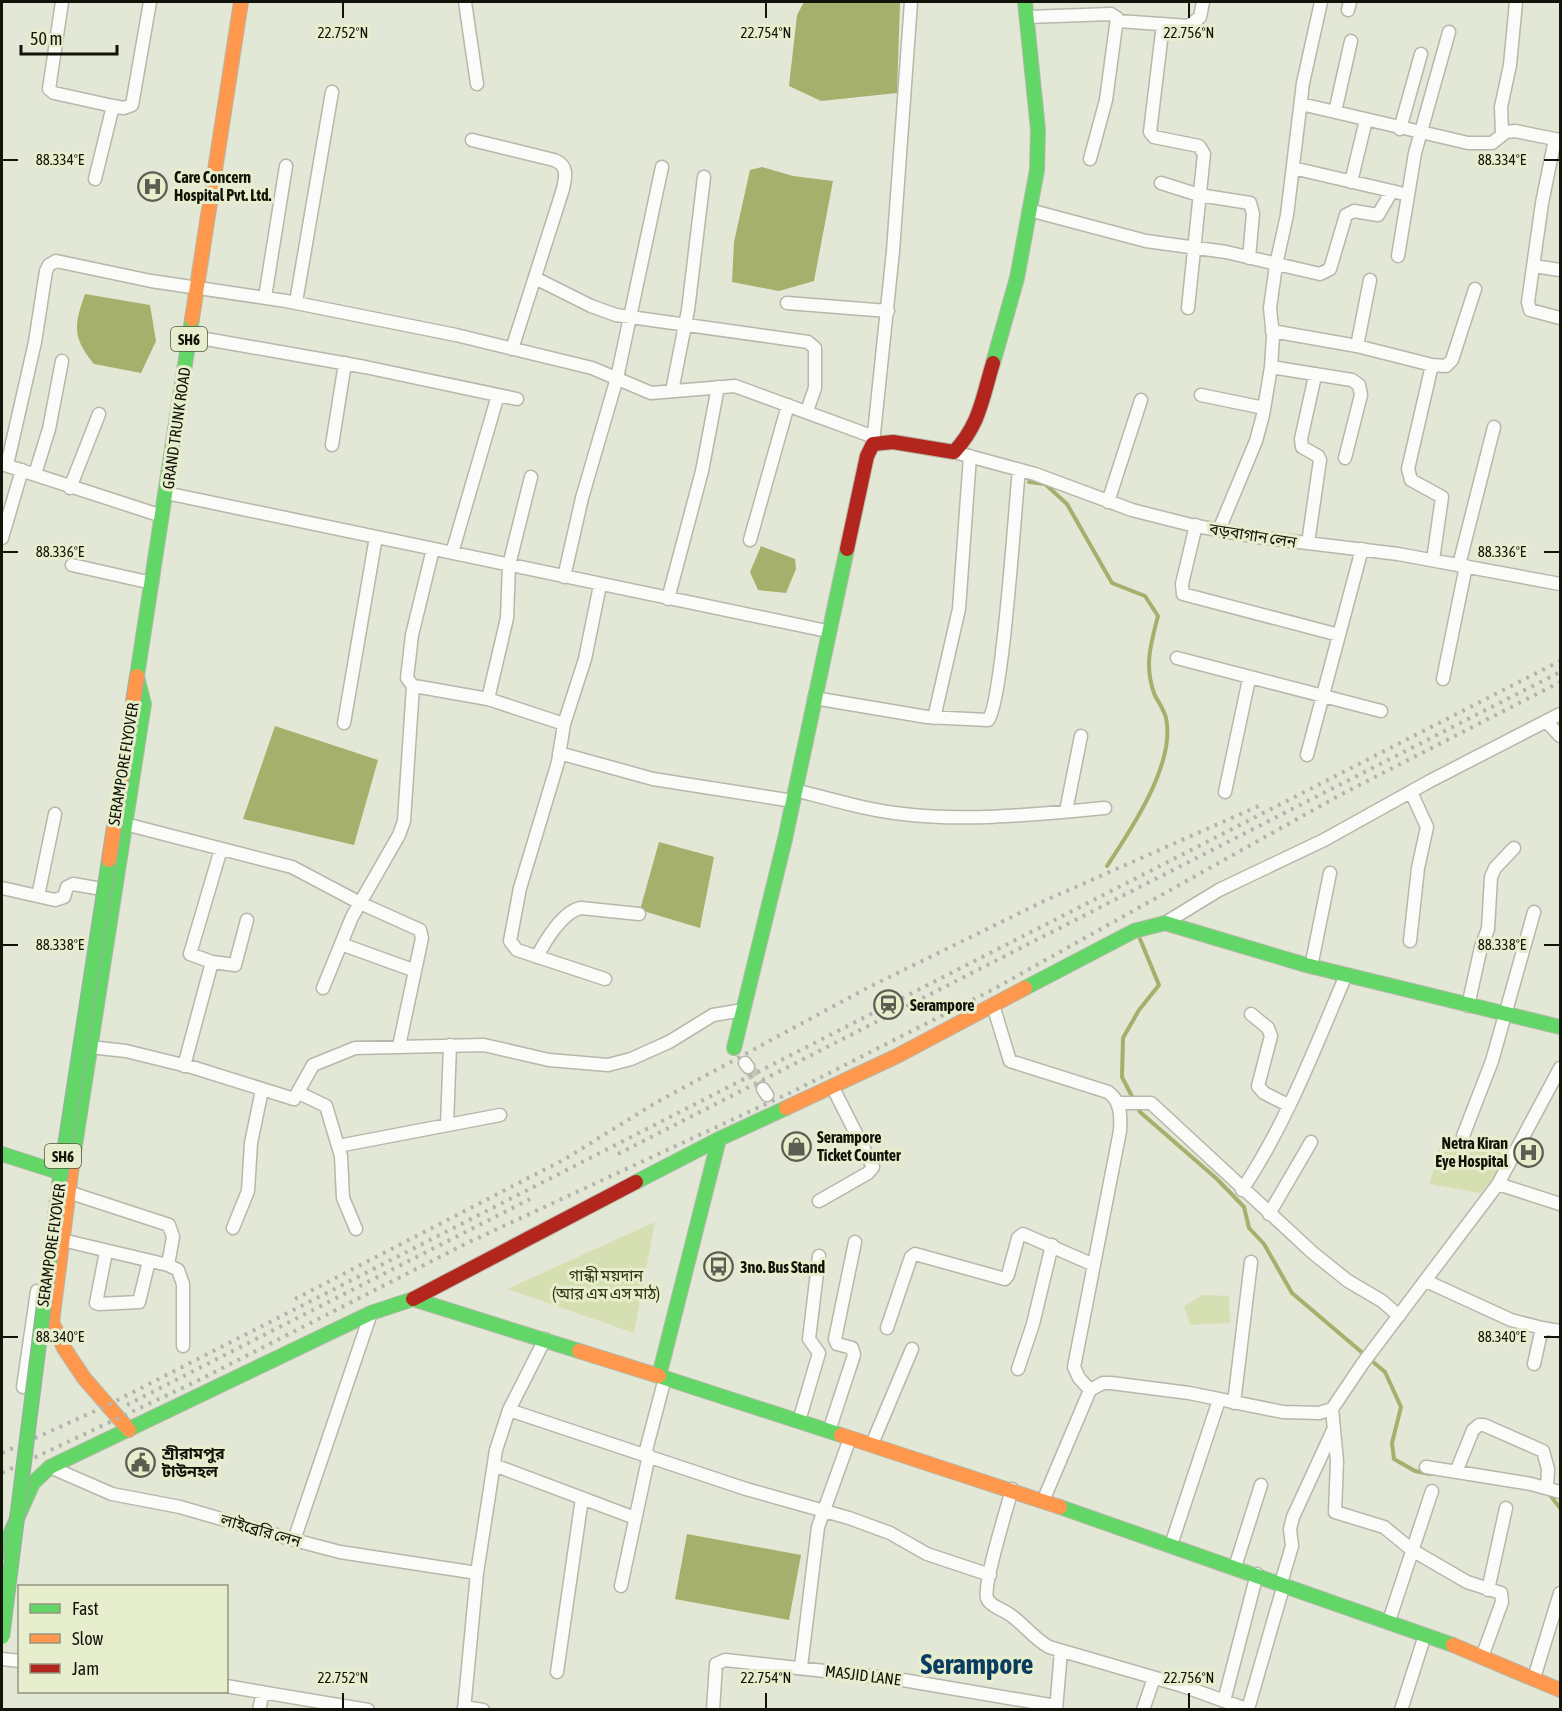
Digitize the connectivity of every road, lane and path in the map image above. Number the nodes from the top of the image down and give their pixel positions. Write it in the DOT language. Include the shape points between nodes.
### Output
graph roads {
  1 [pos="62,2"];
  2 [pos="150,2"];
  3 [pos="241,2"];
  4 [pos="465,2"];
  5 [pos="910,2"];
  6 [pos="1025,2"];
  7 [pos="1203,2"];
  8 [pos="1321,2"];
  9 [pos="1516,2"];
  10 [pos="1027,16"];
  11 [pos="1118,21"];
  12 [pos="1163,24"];
  13 [pos="1449,32"];
  14 [pos="1351,41"];
  15 [pos="1420,54"];
  16 [pos="477,84"];
  17 [pos="332,92"];
  18 [pos="1301,104"];
  19 [pos="113,106"];
  20 [pos="1335,112"];
  21 [pos="1366,120"];
  22 [pos="1400,129"];
  23 [pos="1420,134"];
  24 [pos="1502,134"];
  25 [pos="472,140"];
  26 [pos="1558,140"];
  27 [pos="1090,159"];
  28 [pos="286,166"];
  29 [pos="662,167"];
  30 [pos="1293,168"];
  31 [pos="705,177"];
  32 [pos="95,179"];
  33 [pos="1351,182"];
  34 [pos="1161,183"];
  35 [pos="1392,191"];
  36 [pos="1199,195"];
  37 [pos="1409,195"];
  38 [pos="1029,210"];
  39 [pos="1193,248"];
  40 [pos="1398,256"];
  41 [pos="1249,258"];
  42 [pos="1276,265"];
  43 [pos="1534,266"];
  44 [pos="1560,270"];
  45 [pos="535,278"];
  46 [pos="1370,280"];
  47 [pos="197,288"];
  48 [pos="1475,289"];
  49 [pos="265,297"];
  50 [pos="296,302"];
  51 [pos="788,303"];
  52 [pos="1188,308"];
  53 [pos="888,311"];
  54 [pos="631,317"];
  55 [pos="1560,318"];
  56 [pos="686,324"];
  57 [pos="1272,331"];
  58 [pos="189,336"];
  59 [pos="1357,346"];
  60 [pos="512,349"];
  61 [pos="62,361"];
  62 [pos="345,363"];
  63 [pos="1432,365"];
  64 [pos="1271,367"];
  65 [pos="1315,376"];
  66 [pos="617,378"];
  67 [pos="718,387"];
  68 [pos="672,391"];
  69 [pos="1201,394"];
  70 [pos="498,395"];
  71 [pos="517,399"];
  72 [pos="1141,400"];
  73 [pos="789,405"];
  74 [pos="1264,408"];
  75 [pos="807,411"];
  76 [pos="99,414"];
  77 [pos="1494,427"];
  78 [pos="873,441"];
  79 [pos="332,445"];
  80 [pos="954,452"];
  81 [pos="970,456"];
  82 [pos="1346,458"];
  83 [pos="4,464"];
  84 [pos="22,470"];
  85 [pos="1018,470"];
  86 [pos="34,474"];
  87 [pos="531,477"];
  88 [pos="70,488"];
  89 [pos="166,493"];
  90 [pos="1108,502"];
  91 [pos="162,516"];
  92 [pos="1196,525"];
  93 [pos="1219,530"];
  94 [pos="376,537"];
  95 [pos="2,538"];
  96 [pos="750,540"];
  97 [pos="1308,543"];
  98 [pos="433,549"];
  99 [pos="1362,549"];
  100 [pos="452,554"];
  101 [pos="1433,560"];
  102 [pos="72,565"];
  103 [pos="508,566"];
  104 [pos="1463,566"];
  105 [pos="564,577"];
  106 [pos="152,583"];
  107 [pos="1560,584"];
  108 [pos="600,585"];
  109 [pos="668,599"];
  110 [pos="827,631"];
  111 [pos="1339,634"];
  112 [pos="140,654"];
  113 [pos="1177,658"];
  114 [pos="137,676"];
  115 [pos="1249,679"];
  116 [pos="1443,679"];
  117 [pos="413,686"];
  118 [pos="1323,697"];
  119 [pos="814,698"];
  120 [pos="488,699"];
  121 [pos="1381,711"];
  122 [pos="1560,714"];
  123 [pos="934,718"];
  124 [pos="1546,721"];
  125 [pos="344,723"];
  126 [pos="564,724"];
  127 [pos="1080,736"];
  128 [pos="1560,736"];
  129 [pos="559,753"];
  130 [pos="1307,755"];
  131 [pos="1225,792"];
  132 [pos="1411,792"];
  133 [pos="794,795"];
  134 [pos="1105,808"];
  135 [pos="1066,811"];
  136 [pos="55,814"];
  137 [pos="125,824"];
  138 [pos="1514,848"];
  139 [pos="221,849"];
  140 [pos="1330,873"];
  141 [pos="2,888"];
  142 [pos="96,888"];
  143 [pos="38,896"];
  144 [pos="360,903"];
  145 [pos="1534,912"];
  146 [pos="639,914"];
  147 [pos="247,920"];
  148 [pos="1164,923"];
  149 [pos="1410,941"];
  150 [pos="341,944"];
  151 [pos="537,957"];
  152 [pos="212,962"];
  153 [pos="1311,967"];
  154 [pos="413,970"];
  155 [pos="1346,975"];
  156 [pos="605,979"];
  157 [pos="323,988"];
  158 [pos="993,1005"];
  159 [pos="1468,1006"];
  160 [pos="743,1010"];
  161 [pos="1251,1014"];
  162 [pos="1504,1014"];
  163 [pos="1560,1027"];
  164 [pos="450,1045"];
  165 [pos="399,1046"];
  166 [pos="90,1047"];
  167 [pos="735,1048"];
  168 [pos="184,1066"];
  169 [pos="1560,1068"];
  170 [pos="832,1086"];
  171 [pos="262,1090"];
  172 [pos="299,1093"];
  173 [pos="1118,1103"];
  174 [pos="1288,1105"];
  175 [pos="501,1115"];
  176 [pos="447,1125"];
  177 [pos="1463,1136"];
  178 [pos="719,1139"];
  179 [pos="1311,1142"];
  180 [pos="338,1146"];
  181 [pos="2,1154"];
  182 [pos="55,1171"];
  183 [pos="1498,1184"];
  184 [pos="1242,1190"];
  185 [pos="68,1191"];
  186 [pos="819,1201"];
  187 [pos="1560,1204"];
  188 [pos="1269,1214"];
  189 [pos="233,1228"];
  190 [pos="356,1229"];
  191 [pos="62,1240"];
  192 [pos="855,1242"];
  193 [pos="1052,1245"];
  194 [pos="106,1252"];
  195 [pos="819,1256"];
  196 [pos="149,1261"];
  197 [pos="1251,1262"];
  198 [pos="168,1265"];
  199 [pos="1094,1265"];
  200 [pos="1426,1281"];
  201 [pos="413,1299"];
  202 [pos="371,1313"];
  203 [pos="1399,1316"];
  204 [pos="887,1328"];
  205 [pos="1542,1329"];
  206 [pos="1560,1330"];
  207 [pos="544,1339"];
  208 [pos="183,1346"];
  209 [pos="912,1349"];
  210 [pos="1534,1364"];
  211 [pos="1018,1369"];
  212 [pos="662,1377"];
  213 [pos="23,1387"];
  214 [pos="1090,1390"];
  215 [pos="1219,1400"];
  216 [pos="1234,1403"];
  217 [pos="1332,1409"];
  218 [pos="508,1410"];
  219 [pos="799,1421"];
  220 [pos="1334,1427"];
  221 [pos="129,1430"];
  222 [pos="829,1431"];
  223 [pos="850,1438"];
  224 [pos="872,1444"];
  225 [pos="647,1454"];
  226 [pos="494,1465"];
  227 [pos="50,1467"];
  228 [pos="1426,1467"];
  229 [pos="1456,1472"];
  230 [pos="1261,1485"];
  231 [pos="1547,1488"];
  232 [pos="1012,1489"];
  233 [pos="1432,1491"];
  234 [pos="1560,1492"];
  235 [pos="582,1498"];
  236 [pos="1043,1501"];
  237 [pos="1506,1508"];
  238 [pos="825,1510"];
  239 [pos="636,1518"];
  240 [pos="294,1540"];
  241 [pos="1172,1545"];
  242 [pos="1412,1550"];
  243 [pos="2,1552"];
  244 [pos="1235,1567"];
  245 [pos="477,1573"];
  246 [pos="1257,1574"];
  247 [pos="990,1575"];
  248 [pos="1283,1583"];
  249 [pos="621,1586"];
  250 [pos="1488,1590"];
  251 [pos="1560,1593"];
  252 [pos="1389,1621"];
  253 [pos="1425,1635"];
  254 [pos="2,1637"];
  255 [pos="1061,1651"];
  256 [pos="1482,1657"];
  257 [pos="2,1659"];
  258 [pos="18,1661"];
  259 [pos="801,1667"];
  260 [pos="557,1672"];
  261 [pos="1154,1678"];
  262 [pos="1534,1678"];
  263 [pos="228,1686"];
  264 [pos="1560,1690"];
  265 [pos="263,1692"];
  266 [pos="1224,1701"];
  267 [pos="464,1708"];
  268 [pos="1056,1708"];
  269 [pos="1248,1709"];
  270 [pos="259,1710"];
  271 [pos="368,1710"];
  272 [pos="483,1710"];
  273 [pos="713,1710"];
  274 [pos="1143,1710"];
  275 [pos="1401,1710"];
  1 -- 19 [label="street" via="48,88 54,93"];
  2 -- 19 [label="street" via="132,105"];
  3 -- 47 [label="street, GRAND TRUNK ROAD / SH6"];
  4 -- 16 [label="street"];
  5 -- 53 [label="street"];
  6 -- 10 [label="street"];
  7 -- 12 [label="street" via="1200,17 1193,25"];
  8 -- 18 [label="street"];
  9 -- 24 [label="street" via="1501,107"];
  10 -- 11 [label="street" via="1111,14"];
  10 -- 38 [label="street" via="1039,144"];
  11 -- 12 [label="street"];
  11 -- 27 [label="street" via="1106,100"];
  12 -- 36 [label="street" via="1150,132 1154,137 1202,147"];
  13 -- 23 [label="street"];
  14 -- 20 [label="street"];
  15 -- 22 [label="street"];
  17 -- 50 [label="street"];
  18 -- 20 [label="street"];
  18 -- 30 [label="street"];
  19 -- 32 [label="street"];
  20 -- 21 [label="street"];
  21 -- 22 [label="street"];
  21 -- 33 [label="street"];
  22 -- 23 [label="street"];
  23 -- 24 [label="street" via="1486,144"];
  23 -- 37 [label="street"];
  24 -- 26 [label="street" via="1519,131"];
  25 -- 45 [label="street" via="563,165 563,189"];
  26 -- 43 [label="street" via="1542,203"];
  28 -- 49 [label="street"];
  29 -- 54 [label="street"];
  30 -- 33 [label="street"];
  30 -- 42 [label="street"];
  31 -- 56 [label="street"];
  33 -- 35 [label="street"];
  34 -- 36 [label="street"];
  35 -- 37 [label="street"];
  35 -- 42 [label="street" via="1378,214 1354,211 1346,215 1328,272 1320,274"];
  36 -- 39 [label="street"];
  36 -- 41 [label="street" via="1250,203 1253,214"];
  37 -- 40 [label="street"];
  38 -- 39 [label="street" via="1146,241"];
  38 -- 80 [label="street" via="1017,278 975,424"];
  39 -- 41 [label="street"];
  39 -- 52 [label="street"];
  41 -- 42 [label="street"];
  42 -- 57 [label="street" via="1270,308"];
  43 -- 44 [label="street"];
  43 -- 55 [label="street" via="1528,307"];
  45 -- 54 [label="street" via="604,312"];
  45 -- 60 [label="street"];
  46 -- 59 [label="street"];
  47 -- 49 [label="street"];
  47 -- 58 [label="street, GRAND TRUNK ROAD / SH6"];
  47 -- 83 [label="street" via="51,262"];
  48 -- 63 [label="street" via="1452,360 1446,366"];
  49 -- 50 [label="street"];
  50 -- 60 [label="street"];
  51 -- 53 [label="street"];
  53 -- 78 [label="street"];
  54 -- 56 [label="street"];
  54 -- 66 [label="street"];
  56 -- 68 [label="street"];
  56 -- 75 [label="street" via="813,344 815,388"];
  57 -- 59 [label="street"];
  57 -- 64 [label="street"];
  58 -- 62 [label="street"];
  58 -- 89 [label="street, GRAND TRUNK ROAD / SH6"];
  59 -- 63 [label="street"];
  60 -- 66 [label="street"];
  61 -- 86 [label="street" via="49,429"];
  62 -- 70 [label="street"];
  62 -- 79 [label="street"];
  63 -- 101 [label="street" via="1408,469 1412,480 1442,497"];
  64 -- 65 [label="street"];
  64 -- 74 [label="street"];
  65 -- 82 [label="street" via="1352,380 1359,385 1361,395"];
  65 -- 97 [label="street" via="1301,439 1302,447 1320,460"];
  66 -- 68 [label="street" via="651,393"];
  66 -- 105 [label="street"];
  67 -- 68 [label="street"];
  67 -- 73 [label="street" via="745,389"];
  67 -- 109 [label="street" via="702,471"];
  69 -- 74 [label="street"];
  70 -- 71 [label="street"];
  70 -- 100 [label="street"];
  72 -- 90 [label="street"];
  73 -- 75 [label="street"];
  73 -- 96 [label="street"];
  74 -- 93 [label="street" via="1256,441"];
  75 -- 78 [label="street"];
  76 -- 88 [label="street"];
  77 -- 104 [label="street"];
  78 -- 80 [label="street"];
  78 -- 110 [label="street"];
  80 -- 81 [label="street, বড়বাগান লেন"];
  81 -- 85 [label="street, বড়বাগান লেন"];
  81 -- 123 [label="street" via="959,609"];
  83 -- 84 [label="street"];
  84 -- 86 [label="street"];
  84 -- 95 [label="street"];
  85 -- 90 [label="street, বড়বাগান লেন"];
  85 -- 123 [label="street" via="991,717 983,722"];
  86 -- 88 [label="street"];
  87 -- 103 [label="street"];
  88 -- 91 [label="street"];
  89 -- 91 [label="street, GRAND TRUNK ROAD / SH6"];
  89 -- 94 [label="street"];
  90 -- 92 [label="street, বড়বাগান লেন"];
  91 -- 106 [label="street, GRAND TRUNK ROAD / SH6"];
  92 -- 93 [label="street, বড়বাগান লেন"];
  92 -- 111 [label="street" via="1183,594"];
  93 -- 97 [label="street, বড়বাগান লেন"];
  94 -- 98 [label="street"];
  94 -- 125 [label="street"];
  97 -- 99 [label="street, বড়বাগান লেন"];
  98 -- 100 [label="street"];
  98 -- 117 [label="street" via="406,674"];
  99 -- 101 [label="street, বড়বাগান লেন"];
  99 -- 111 [label="street"];
  100 -- 103 [label="street"];
  101 -- 104 [label="street, বড়বাগান লেন"];
  102 -- 106 [label="street"];
  103 -- 105 [label="street"];
  103 -- 120 [label="street" via="507,618"];
  104 -- 107 [label="street, বড়বাগান লেন"];
  104 -- 116 [label="street"];
  105 -- 108 [label="street"];
  106 -- 112 [label="street, GRAND TRUNK ROAD / SH6"];
  108 -- 109 [label="street"];
  108 -- 126 [label="street" via="585,659"];
  109 -- 110 [label="street"];
  110 -- 119 [label="street"];
  111 -- 118 [label="street"];
  112 -- 114 [label="street, GRAND TRUNK ROAD / SH6"];
  112 -- 142 [label="street" via="131,669"];
  113 -- 115 [label="street"];
  114 -- 137 [label="street" via="144,704"];
  114 -- 254 [label="street, SERAMPORE FLYOVER / SH6, bridge" via="59,1185"];
  115 -- 118 [label="street"];
  115 -- 131 [label="street"];
  117 -- 120 [label="street"];
  117 -- 144 [label="street" via="404,821"];
  118 -- 121 [label="street"];
  118 -- 130 [label="street"];
  119 -- 123 [label="street"];
  119 -- 133 [label="street"];
  120 -- 126 [label="street"];
  122 -- 124 [label="street"];
  124 -- 128 [label="street"];
  124 -- 132 [label="street"];
  126 -- 129 [label="street"];
  127 -- 135 [label="street"];
  129 -- 133 [label="street" via="653,779"];
  129 -- 151 [label="street" via="510,934 512,947"];
  132 -- 148 [label="street" via="1324,840 1219,890"];
  132 -- 149 [label="street" via="1427,827"];
  133 -- 135 [label="street" via="902,814 975,817"];
  133 -- 160 [label="street"];
  134 -- 135 [label="street"];
  136 -- 143 [label="street"];
  137 -- 139 [label="street"];
  137 -- 166 [label="street"];
  138 -- 159 [label="street" via="1491,877 1488,929"];
  139 -- 144 [label="street" via="292,867"];
  139 -- 152 [label="street" via="190,951 192,956"];
  140 -- 153 [label="street"];
  141 -- 143 [label="street"];
  142 -- 143 [label="street" via="74,884 67,886 64,897 56,900"];
  142 -- 182 [label="street"];
  144 -- 150 [label="street"];
  144 -- 154 [label="street" via="420,930 422,938"];
  145 -- 162 [label="street"];
  146 -- 151 [label="street" via="572,909"];
  147 -- 152 [label="street" via="235,965"];
  148 -- 153 [label="street"];
  148 -- 158 [label="street" via="1134,931"];
  150 -- 154 [label="street"];
  150 -- 157 [label="street"];
  151 -- 156 [label="street"];
  152 -- 168 [label="street"];
  153 -- 155 [label="street"];
  154 -- 165 [label="street"];
  155 -- 159 [label="street"];
  155 -- 174 [label="street"];
  158 -- 170 [label="street"];
  158 -- 173 [label="street" via="1010,1061 1108,1092"];
  159 -- 162 [label="street"];
  160 -- 164 [label="street" via="712,1015 669,1042 608,1065 549,1060 484,1044"];
  160 -- 167 [label="street"];
  161 -- 174 [label="street" via="1268,1028 1271,1036 1258,1086"];
  162 -- 163 [label="street"];
  162 -- 177 [label="street" via="1492,1061"];
  164 -- 165 [label="street"];
  164 -- 176 [label="street"];
  165 -- 172 [label="street" via="355,1048 319,1061 308,1072"];
  166 -- 168 [label="street" via="126,1051"];
  166 -- 185 [label="street"];
  168 -- 171 [label="street"];
  169 -- 183 [label="street"];
  170 -- 178 [label="street"];
  170 -- 186 [label="street" via="873,1167"];
  171 -- 172 [label="street" via="294,1099"];
  171 -- 189 [label="street" via="251,1143 248,1191"];
  172 -- 180 [label="street" via="324,1104"];
  173 -- 184 [label="street" via="1150,1103"];
  173 -- 199 [label="street" via="1120,1131"];
  174 -- 184 [label="street"];
  175 -- 176 [label="street"];
  176 -- 180 [label="street"];
  178 -- 201 [label="street"];
  178 -- 212 [label="street"];
  179 -- 188 [label="street"];
  180 -- 190 [label="street" via="343,1198"];
  181 -- 182 [label="street"];
  182 -- 213 [label="street"];
  183 -- 187 [label="street"];
  183 -- 200 [label="street"];
  184 -- 188 [label="street"];
  185 -- 191 [label="street"];
  185 -- 198 [label="street" via="169,1225 173,1237"];
  188 -- 203 [label="street" via="1348,1281"];
  191 -- 194 [label="street"];
  191 -- 221 [label="street" via="53,1328 84,1378"];
  192 -- 222 [label="street" via="835,1339 837,1344 853,1350 854,1358"];
  193 -- 199 [label="street"];
  193 -- 204 [label="street" via="1021,1235 1005,1279 915,1254"];
  193 -- 211 [label="street"];
  194 -- 196 [label="street"];
  194 -- 196 [label="street" via="95,1299 99,1304 139,1302"];
  195 -- 219 [label="street" via="809,1339 819,1353"];
  196 -- 198 [label="street"];
  197 -- 216 [label="street"];
  198 -- 208 [label="street" via="182,1277"];
  199 -- 214 [label="street" via="1074,1367"];
  200 -- 203 [label="street"];
  200 -- 205 [label="street" via="1511,1320"];
  201 -- 202 [label="street"];
  201 -- 207 [label="street"];
  202 -- 221 [label="street"];
  202 -- 240 [label="street"];
  203 -- 217 [label="street"];
  205 -- 206 [label="street"];
  205 -- 210 [label="street"];
  207 -- 212 [label="street"];
  207 -- 218 [label="street"];
  209 -- 224 [label="street"];
  212 -- 219 [label="street"];
  212 -- 225 [label="street"];
  214 -- 215 [label="street" via="1111,1383"];
  214 -- 236 [label="street"];
  215 -- 216 [label="street"];
  215 -- 241 [label="street"];
  216 -- 217 [label="street" via="1294,1413"];
  217 -- 220 [label="street"];
  218 -- 225 [label="street"];
  218 -- 226 [label="street"];
  219 -- 222 [label="street"];
  220 -- 242 [label="street" via="1335,1512 1384,1527"];
  220 -- 248 [label="street" via="1293,1517 1292,1546"];
  221 -- 227 [label="street"];
  222 -- 223 [label="street"];
  223 -- 224 [label="street"];
  223 -- 238 [label="street"];
  224 -- 232 [label="street"];
  225 -- 238 [label="street" via="746,1489"];
  225 -- 239 [label="street"];
  226 -- 235 [label="street"];
  226 -- 245 [label="street"];
  227 -- 240 [label="street, লাইব্রেরি লেন" via="112,1494 180,1507"];
  227 -- 243 [label="street" via="33,1483"];
  228 -- 229 [label="street"];
  229 -- 231 [label="street"];
  229 -- 231 [label="street" via="1473,1430 1484,1425 1543,1451 1548,1469"];
  230 -- 244 [label="street"];
  231 -- 234 [label="street"];
  232 -- 236 [label="street"];
  232 -- 247 [label="street"];
  233 -- 242 [label="street"];
  235 -- 239 [label="street"];
  235 -- 260 [label="street"];
  236 -- 241 [label="street"];
  237 -- 250 [label="street"];
  238 -- 247 [label="street" via="890,1533 927,1554"];
  238 -- 259 [label="street" via="817,1534"];
  239 -- 249 [label="street"];
  240 -- 245 [label="street, লাইব্রেরি লেন" via="340,1552"];
  241 -- 244 [label="street"];
  242 -- 250 [label="street"];
  242 -- 252 [label="street"];
  244 -- 246 [label="street"];
  245 -- 267 [label="street"];
  246 -- 248 [label="street"];
  246 -- 266 [label="street"];
  247 -- 255 [label="street" via="990,1603 1019,1621 1041,1642"];
  248 -- 252 [label="street"];
  248 -- 269 [label="street"];
  250 -- 256 [label="street" via="1501,1593 1503,1599"];
  251 -- 262 [label="street"];
  252 -- 253 [label="street"];
  253 -- 256 [label="street"];
  253 -- 275 [label="street"];
  255 -- 261 [label="street"];
  255 -- 268 [label="street"];
  256 -- 262 [label="street"];
  257 -- 258 [label="street"];
  259 -- 268 [label="street, MASJID LANE" via="897,1679"];
  259 -- 273 [label="street, MASJID LANE" via="721,1660 716,1664"];
  261 -- 266 [label="street"];
  261 -- 274 [label="street"];
  262 -- 264 [label="street"];
  263 -- 265 [label="street"];
  265 -- 270 [label="street"];
  265 -- 271 [label="street"];
  266 -- 269 [label="street"];
  267 -- 272 [label="street"];
}
